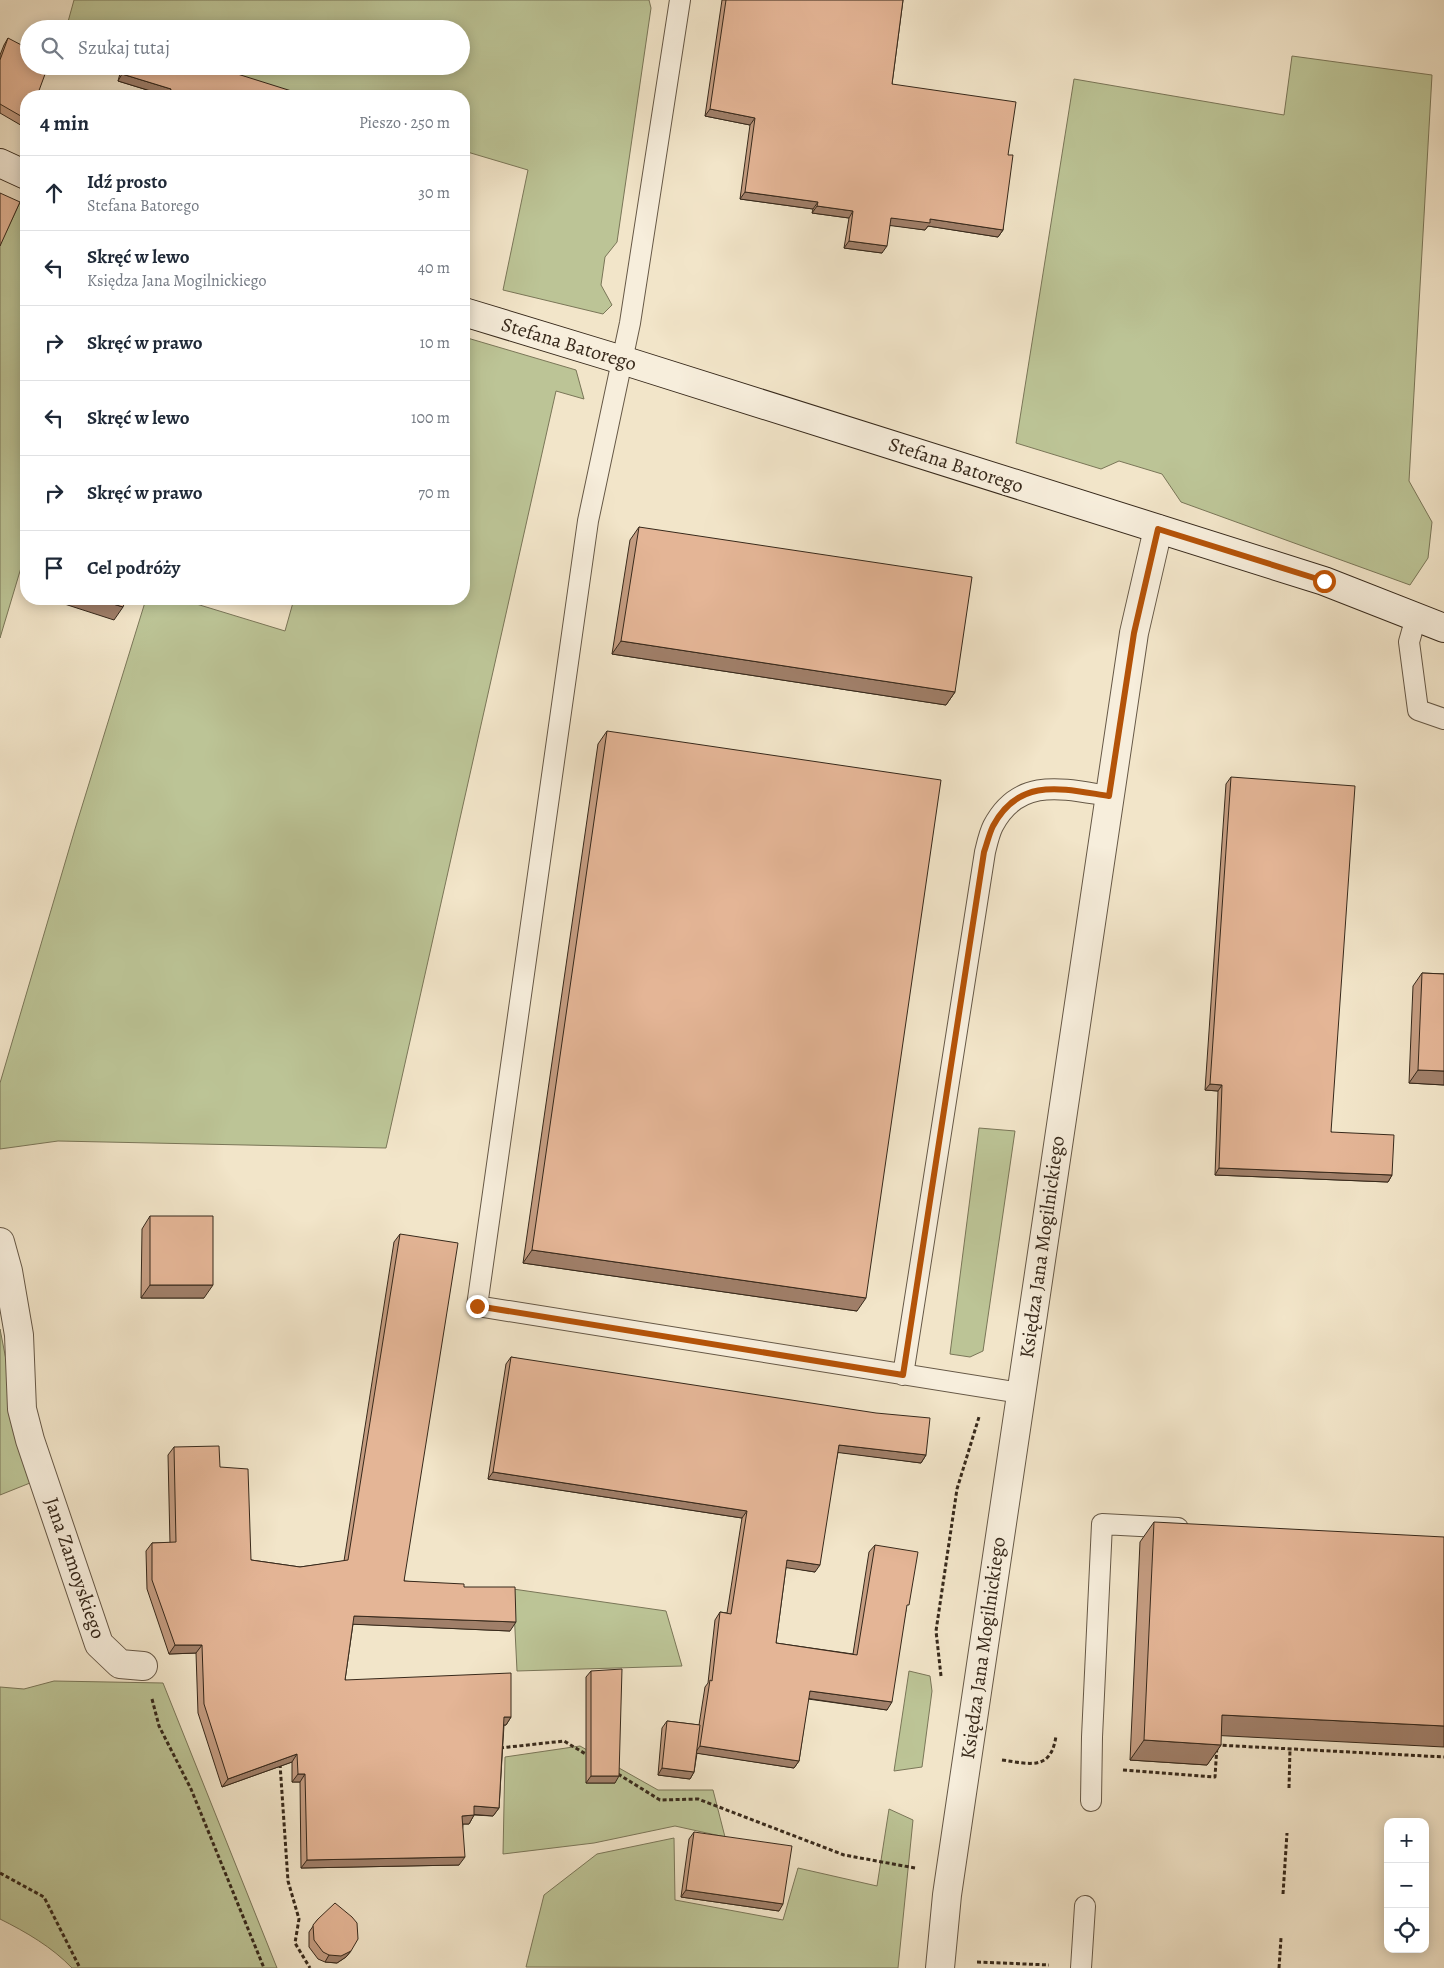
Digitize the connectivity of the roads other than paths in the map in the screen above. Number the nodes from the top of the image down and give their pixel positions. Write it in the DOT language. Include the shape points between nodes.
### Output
graph roads {
  1 [pos="680,0"];
  2 [pos="0,163"];
  3 [pos="20,172"];
  4 [pos="470,314"];
  5 [pos="622,360"];
  6 [pos="1158,529"];
  7 [pos="1416,617"];
  8 [pos="1444,628"];
  9 [pos="1444,719"];
  10 [pos="1109,796"];
  11 [pos="0,1242"];
  12 [pos="903,1375"];
  13 [pos="1021,1393"];
  14 [pos="1200,1529"];
  15 [pos="143,1666"];
  16 [pos="1091,1801"];
  17 [pos="1085,1906"];
  18 [pos="940,1968"];
  19 [pos="1081,1968"];
  1 -- 5 [label="lane"];
  2 -- 3 [label="street"];
  4 -- 5 [label="street, Stefana Batorego"];
  5 -- 6 [label="street, Stefana Batorego"];
  5 -- 12 [label="lane" via="588,521 477,1306"];
  6 -- 7 [label="street, Stefana Batorego" via="1324,581"];
  6 -- 10 [label="street, Księdza Jana Mogilnickiego" via="1134,633"];
  7 -- 8 [label="street, Stefana Batorego"];
  7 -- 9 [label="lane" via="1409,642 1418,710"];
  10 -- 12 [label="lane" via="1054,788 1033,790 1006,806 992,827 984,852"];
  10 -- 13 [label="street, Księdza Jana Mogilnickiego"];
  11 -- 15 [label="street, Jana Zamoyskiego" via="19,1335 22,1410 39,1468 99,1644 120,1664"];
  12 -- 13 [label="lane"];
  13 -- 18 [label="street, Księdza Jana Mogilnickiego" via="952,1858"];
  14 -- 16 [label="lane" via="1102,1524"];
  17 -- 19 [label="lane"];
}
